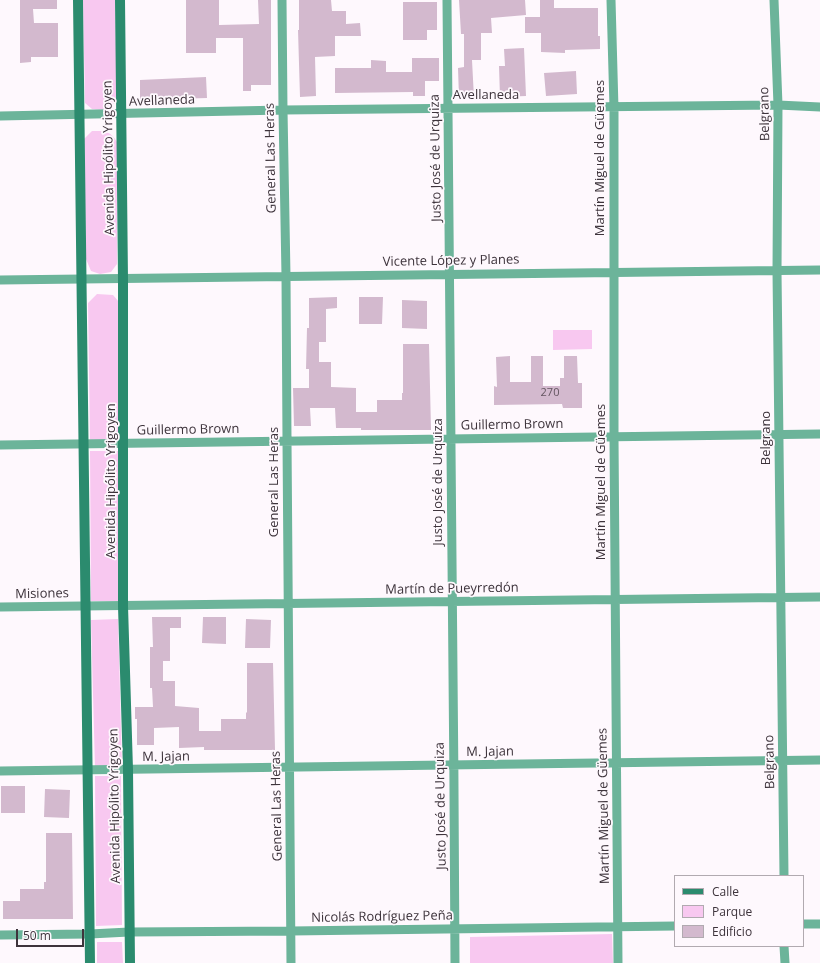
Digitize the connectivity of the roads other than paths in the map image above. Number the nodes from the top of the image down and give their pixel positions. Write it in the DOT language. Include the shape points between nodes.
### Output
graph roads {
  1 [pos="78,0"];
  2 [pos="120,0"];
  3 [pos="282,0"];
  4 [pos="447,0"];
  5 [pos="611,0"];
  6 [pos="774,0"];
  7 [pos="778,105"];
  8 [pos="820,107"];
  9 [pos="614,108"];
  10 [pos="449,109"];
  11 [pos="283,110"];
  12 [pos="80,115"];
  13 [pos="122,115"];
  14 [pos="0,116"];
  15 [pos="820,270"];
  16 [pos="777,271"];
  17 [pos="614,272"];
  18 [pos="451,274"];
  19 [pos="286,276"];
  20 [pos="81,279"];
  21 [pos="123,279"];
  22 [pos="0,280"];
  23 [pos="820,434"];
  24 [pos="779,435"];
  25 [pos="614,437"];
  26 [pos="450,439"];
  27 [pos="287,441"];
  28 [pos="124,443"];
  29 [pos="85,444"];
  30 [pos="0,445"];
  31 [pos="780,597"];
  32 [pos="820,597"];
  33 [pos="615,600"];
  34 [pos="452,602"];
  35 [pos="288,604"];
  36 [pos="85,606"];
  37 [pos="123,606"];
  38 [pos="0,607"];
  39 [pos="820,760"];
  40 [pos="783,761"];
  41 [pos="617,763"];
  42 [pos="454,766"];
  43 [pos="290,768"];
  44 [pos="128,770"];
  45 [pos="0,771"];
  46 [pos="88,771"];
  47 [pos="784,875"];
  48 [pos="804,924"];
  49 [pos="820,924"];
  50 [pos="674,926"];
  51 [pos="618,927"];
  52 [pos="455,929"];
  53 [pos="291,931"];
  54 [pos="130,932"];
  55 [pos="90,934"];
  56 [pos="0,935"];
  57 [pos="784,947"];
  58 [pos="90,963"];
  59 [pos="130,963"];
  60 [pos="291,963"];
  61 [pos="456,963"];
  62 [pos="618,963"];
  63 [pos="785,963"];
  1 -- 12 [label="main road, Avenida Hipólito Yrigoyen"];
  2 -- 13 [label="main road, Avenida Hipólito Yrigoyen"];
  3 -- 11 [label="street, General Las Heras"];
  4 -- 10 [label="street, Justo José de Urquiza"];
  5 -- 9 [label="street, Martín Miguel de Güemes"];
  6 -- 7 [label="street, Belgrano"];
  7 -- 8 [label="street, Avellaneda"];
  7 -- 9 [label="street, Avellaneda"];
  7 -- 16 [label="street, Belgrano"];
  9 -- 10 [label="street, Avellaneda"];
  9 -- 17 [label="street, Martín Miguel de Güemes"];
  10 -- 11 [label="street, Avellaneda"];
  10 -- 18 [label="street, Justo José de Urquiza"];
  11 -- 13 [label="street, Avellaneda"];
  11 -- 19 [label="street, General Las Heras"];
  12 -- 13 [label="street, Avellaneda"];
  12 -- 14 [label="street, Avellaneda"];
  12 -- 20 [label="main road, Avenida Hipólito Yrigoyen"];
  13 -- 21 [label="main road, Avenida Hipólito Yrigoyen"];
  15 -- 16 [label="street, Vicente López y Planes"];
  16 -- 17 [label="street, Vicente López y Planes"];
  16 -- 24 [label="street, Belgrano"];
  17 -- 18 [label="street, Vicente López y Planes"];
  17 -- 25 [label="street, Martín Miguel de Güemes"];
  18 -- 19 [label="street, Vicente López y Planes"];
  18 -- 26 [label="street, Justo José de Urquiza"];
  19 -- 21 [label="street, Vicente López y Planes"];
  19 -- 27 [label="street, General Las Heras"];
  20 -- 21 [label="street, Vicente López y Planes"];
  20 -- 22 [label="street, Vicente López y Planes"];
  20 -- 29 [label="main road, Avenida Hipólito Yrigoyen"];
  21 -- 28 [label="main road, Avenida Hipólito Yrigoyen"];
  23 -- 24 [label="street, Guillermo Brown"];
  24 -- 25 [label="street, Guillermo Brown"];
  24 -- 31 [label="street, Belgrano"];
  25 -- 26 [label="street, Guillermo Brown"];
  25 -- 33 [label="street, Martín Miguel de Güemes"];
  26 -- 27 [label="street, Guillermo Brown"];
  26 -- 34 [label="street, Justo José de Urquiza"];
  27 -- 28 [label="street, Guillermo Brown"];
  27 -- 35 [label="street, General Las Heras"];
  28 -- 29 [label="street, Guillermo Brown"];
  28 -- 37 [label="main road, Avenida Hipólito Yrigoyen"];
  29 -- 30 [label="street, Guillermo Brown"];
  29 -- 36 [label="main road, Avenida Hipólito Yrigoyen"];
  31 -- 32 [label="street, Martín de Pueyrredón"];
  31 -- 33 [label="street, Martín de Pueyrredón"];
  31 -- 40 [label="street, Belgrano"];
  33 -- 34 [label="street, Martín de Pueyrredón"];
  33 -- 41 [label="street, Martín Miguel de Güemes"];
  34 -- 35 [label="street, Martín de Pueyrredón"];
  34 -- 42 [label="street, Justo José de Urquiza"];
  35 -- 37 [label="street, Martín de Pueyrredón"];
  35 -- 43 [label="street, General Las Heras"];
  36 -- 37 [label="street, Martín de Pueyrredón"];
  36 -- 38 [label="street, Misiones"];
  36 -- 46 [label="main road, Avenida Hipólito Yrigoyen"];
  37 -- 44 [label="main road, Avenida Hipólito Yrigoyen"];
  39 -- 40 [label="street, M. Jajan"];
  40 -- 41 [label="street, M. Jajan"];
  40 -- 47 [label="street, Belgrano"];
  41 -- 42 [label="street, M. Jajan"];
  41 -- 51 [label="street, Martín Miguel de Güemes"];
  42 -- 43 [label="street, M. Jajan"];
  42 -- 52 [label="street, Justo José de Urquiza"];
  43 -- 44 [label="street, M. Jajan"];
  43 -- 53 [label="street, General Las Heras"];
  44 -- 46 [label="street, M. Jajan"];
  44 -- 54 [label="main road, Avenida Hipólito Yrigoyen"];
  45 -- 46 [label="street, M. Jajan"];
  46 -- 55 [label="main road, Avenida Hipólito Yrigoyen"];
  48 -- 49 [label="street"];
  50 -- 51 [label="street, Nicolás Rodríguez Peña"];
  51 -- 52 [label="street, Nicolás Rodríguez Peña"];
  51 -- 62 [label="street, Martín Miguel de Güemes"];
  52 -- 53 [label="street, Nicolás Rodríguez Peña"];
  52 -- 61 [label="street, Justo José de Urquiza"];
  53 -- 54 [label="street, Nicolás Rodríguez Peña"];
  53 -- 60 [label="street, General Las Heras"];
  54 -- 55 [label="street, Nicolás Rodríguez Peña"];
  54 -- 59 [label="main road, Avenida Hipólito Yrigoyen"];
  55 -- 56 [label="street, Nicolás Rodríguez Peña"];
  55 -- 58 [label="main road, Avenida Hipólito Yrigoyen"];
  57 -- 63 [label="street"];
}
